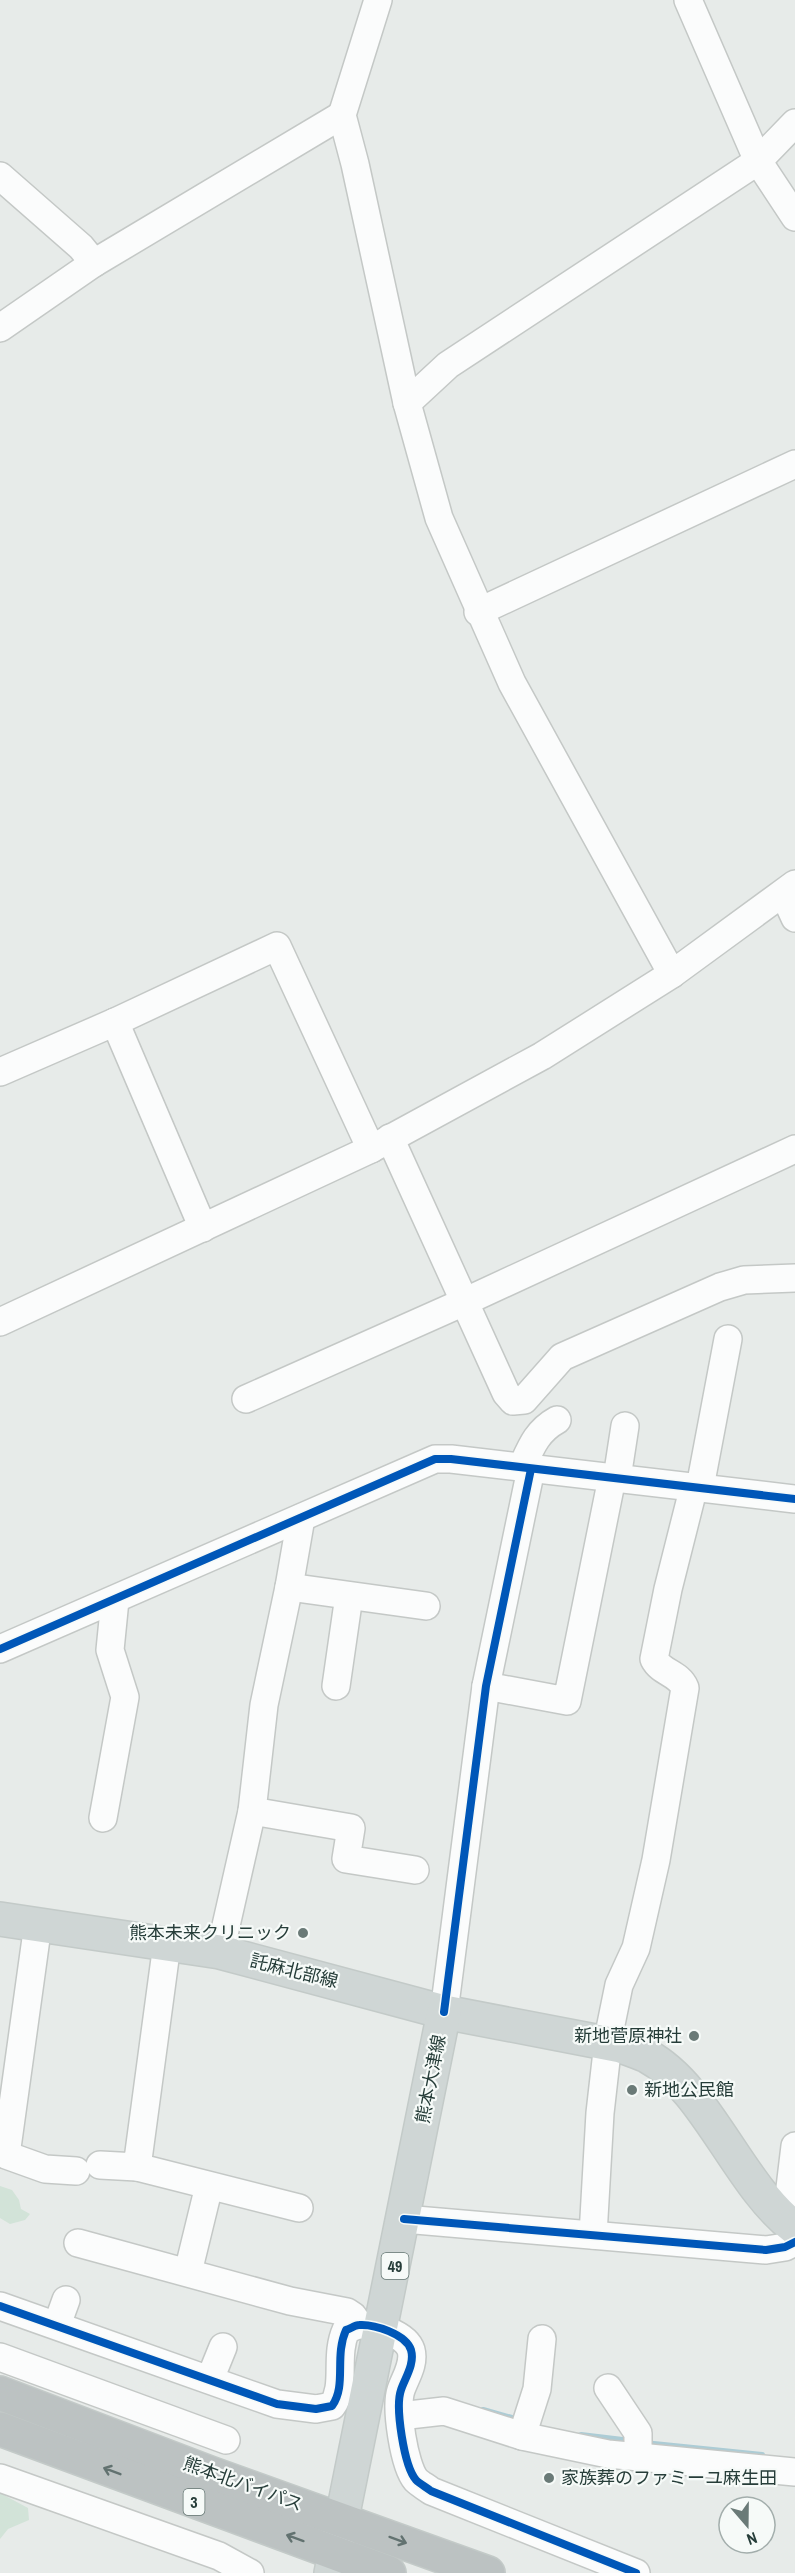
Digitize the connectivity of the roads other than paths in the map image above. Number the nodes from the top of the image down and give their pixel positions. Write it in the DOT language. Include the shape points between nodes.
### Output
graph roads {
  1 [pos="378,0"];
  2 [pos="688,0"];
  3 [pos="342,115"];
  4 [pos="795,123"];
  5 [pos="758,161"];
  6 [pos="0,176"];
  7 [pos="795,216"];
  8 [pos="94,263"];
  9 [pos="0,328"];
  10 [pos="407,403"];
  11 [pos="794,468"];
  12 [pos="478,612"];
  13 [pos="789,889"];
  14 [pos="795,918"];
  15 [pos="672,974"];
  16 [pos="115,1022"];
  17 [pos="0,1072"];
  18 [pos="380,1144"];
  19 [pos="795,1149"];
  20 [pos="204,1228"];
  21 [pos="795,1278"];
  22 [pos="464,1302"];
  23 [pos="0,1322"];
  24 [pos="728,1339"];
  25 [pos="246,1399"];
  26 [pos="557,1420"];
  27 [pos="626,1426"];
  28 [pos="526,1468"];
  29 [pos="614,1478"];
  30 [pos="697,1486"];
  31 [pos="795,1499"];
  32 [pos="301,1518"];
  33 [pos="289,1587"];
  34 [pos="349,1596"];
  35 [pos="115,1600"];
  36 [pos="426,1606"];
  37 [pos="0,1649"];
  38 [pos="336,1686"];
  39 [pos="486,1686"];
  40 [pos="252,1811"];
  41 [pos="103,1818"];
  42 [pos="415,1870"];
  43 [pos="0,1919"];
  44 [pos="38,1924"];
  45 [pos="167,1944"];
  46 [pos="220,1952"];
  47 [pos="444,2013"];
  48 [pos="609,2044"];
  49 [pos="795,2146"];
  50 [pos="137,2167"];
  51 [pos="209,2187"];
  52 [pos="299,2208"];
  53 [pos="405,2219"];
  54 [pos="792,2230"];
  55 [pos="592,2235"];
  56 [pos="78,2243"];
  57 [pos="188,2272"];
  58 [pos="0,2306"];
  59 [pos="370,2327"];
  60 [pos="542,2339"];
  61 [pos="0,2357"];
  62 [pos="608,2388"];
  63 [pos="91,2390"];
  64 [pos="0,2393"];
  65 [pos="400,2416"];
  66 [pos="79,2421"];
  67 [pos="525,2427"];
  68 [pos="0,2429"];
  69 [pos="226,2440"];
  70 [pos="639,2445"];
  71 [pos="795,2472"];
  72 [pos="0,2478"];
  73 [pos="343,2520"];
  74 [pos="333,2563"];
  75 [pos="250,2573"];
  76 [pos="389,2573"];
  77 [pos="488,2573"];
  78 [pos="636,2573"];
  1 -- 3 [label="street"];
  2 -- 5 [label="street"];
  3 -- 8 [label="street"];
  3 -- 10 [label="street"];
  4 -- 5 [label="street"];
  5 -- 7 [label="street"];
  5 -- 10 [label="street" via="448,365"];
  6 -- 8 [label="street"];
  8 -- 9 [label="street"];
  10 -- 12 [label="street" via="439,518"];
  11 -- 12 [label="street"];
  12 -- 15 [label="street" via="512,683"];
  13 -- 14 [label="street"];
  13 -- 15 [label="street"];
  15 -- 18 [label="street" via="542,1056"];
  16 -- 17 [label="street"];
  16 -- 18 [label="street" via="277,946"];
  16 -- 20 [label="street"];
  18 -- 20 [label="street"];
  18 -- 22 [label="street"];
  19 -- 22 [label="street"];
  20 -- 23 [label="street"];
  21 -- 22 [label="street" via="744,1280 720,1287 562,1357 524,1400 513,1401"];
  22 -- 25 [label="street"];
  24 -- 30 [label="street"];
  26 -- 28 [label="street" via="545,1426 534,1439"];
  27 -- 29 [label="street"];
  28 -- 29 [label="street"];
  28 -- 32 [label="street" via="435,1459"];
  28 -- 39 [label="street"];
  29 -- 30 [label="street"];
  29 -- 39 [label="street" via="567,1701"];
  30 -- 31 [label="street"];
  30 -- 48 [label="street" via="668,1590 654,1659 658,1666 682,1679 685,1688 656,1860 636,1948 619,1985"];
  32 -- 33 [label="street"];
  32 -- 35 [label="street"];
  33 -- 34 [label="street"];
  33 -- 40 [label="street" via="264,1705"];
  34 -- 36 [label="street"];
  34 -- 38 [label="street"];
  35 -- 37 [label="street"];
  35 -- 41 [label="street" via="110,1650 125,1697"];
  39 -- 47 [label="street"];
  40 -- 42 [label="street" via="351,1828 346,1859"];
  40 -- 46 [label="street"];
  43 -- 44 [label="main road, 託麻北部線"];
  44 -- 45 [label="main road, 託麻北部線"];
  44 -- 50 [label="street" via="6,2155 45,2169"];
  45 -- 46 [label="main road, 託麻北部線"];
  45 -- 50 [label="street"];
  46 -- 47 [label="main road, 託麻北部線"];
  47 -- 48 [label="main road, 熊本大津線"];
  47 -- 53 [label="main road, 熊本大津線 / 49"];
  48 -- 54 [label="main road, 熊本大津線" via="648,2056 674,2078"];
  48 -- 55 [label="street"];
  49 -- 54 [label="street"];
  50 -- 51 [label="street"];
  51 -- 52 [label="street"];
  51 -- 57 [label="street"];
  53 -- 55 [label="street"];
  53 -- 59 [label="main road, 熊本大津線 / 49"];
  54 -- 55 [label="street" via="785,2247 766,2250"];
  56 -- 57 [label="street"];
  57 -- 59 [label="street" via="290,2301 347,2312"];
  58 -- 59 [label="street" via="54,2311 215,2366 277,2403 316,2409 332,2406 339,2396 339,2345 346,2330"];
  59 -- 65 [label="street" via="403,2339 411,2350 411,2367 400,2393"];
  59 -- 73 [label="main road, 熊本大津線 / 49"];
  60 -- 67 [label="street" via="537,2389"];
  61 -- 63 [label="street"];
  62 -- 70 [label="street"];
  63 -- 66 [label="street"];
  63 -- 69 [label="street"];
  64 -- 66 [label="highway, 熊本北バイパス / 3"];
  65 -- 67 [label="street" via="444,2411"];
  65 -- 78 [label="street" via="407,2463 416,2479 431,2491"];
  66 -- 73 [label="highway, 熊本北バイパス / 3"];
  67 -- 70 [label="street" via="608,2454"];
  74 -- 68 [label="highway, 熊本北バイパス / 3, one-way"];
  70 -- 71 [label="street"];
  72 -- 75 [label="street" via="219,2556"];
  73 -- 74 [label="main road, 熊本大津線 / 49"];
  73 -- 77 [label="highway, 熊本北バイパス / 3, one-way"];
  74 -- 76 [label="highway, 熊本北バイパス / 3"];
}
